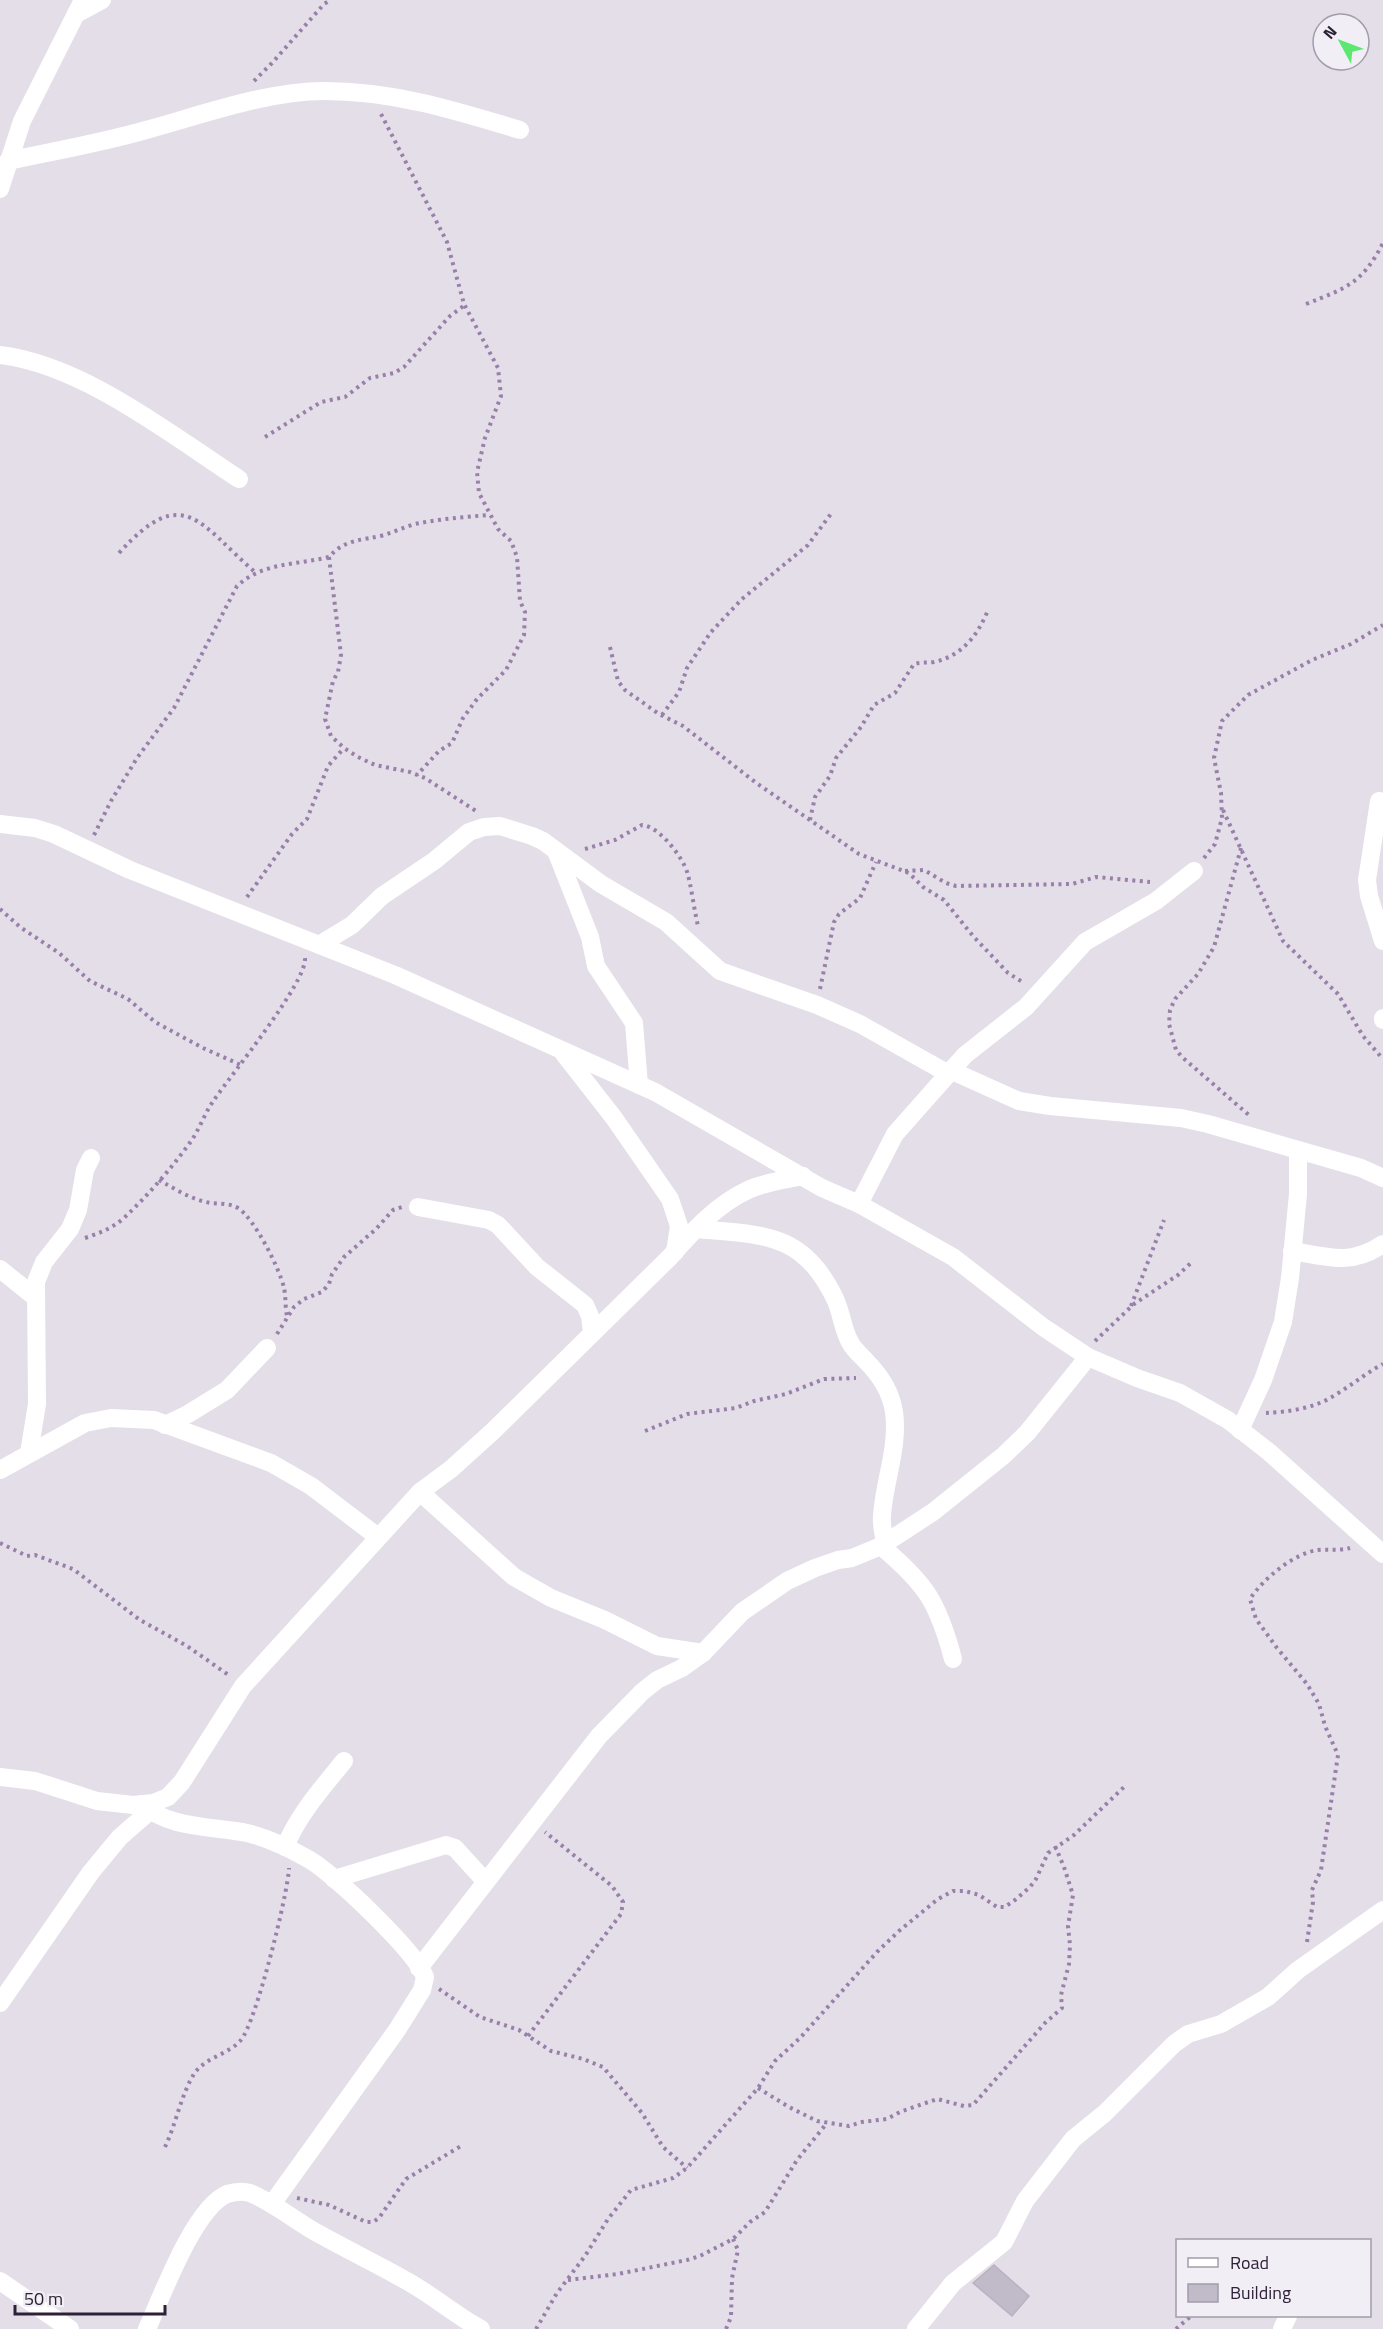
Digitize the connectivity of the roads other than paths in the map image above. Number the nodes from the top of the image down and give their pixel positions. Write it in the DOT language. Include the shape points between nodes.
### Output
graph roads {
  1 [pos="102,0"];
  2 [pos="80,7"];
  3 [pos="520,130"];
  4 [pos="8,161"];
  5 [pos="0,189"];
  6 [pos="0,355"];
  7 [pos="239,479"];
  8 [pos="1379,801"];
  9 [pos="0,824"];
  10 [pos="561,854"];
  11 [pos="1194,871"];
  12 [pos="1383,941"];
  13 [pos="319,945"];
  14 [pos="561,1051"];
  15 [pos="949,1072"];
  16 [pos="639,1085"];
  17 [pos="1298,1150"];
  18 [pos="91,1158"];
  19 [pos="1383,1161"];
  20 [pos="1361,1168"];
  21 [pos="803,1176"];
  22 [pos="1383,1178"];
  23 [pos="859,1204"];
  24 [pos="418,1207"];
  25 [pos="696,1229"];
  26 [pos="1383,1244"];
  27 [pos="1292,1251"];
  28 [pos="675,1252"];
  29 [pos="0,1269"];
  30 [pos="36,1298"];
  31 [pos="592,1333"];
  32 [pos="267,1348"];
  33 [pos="1086,1355"];
  34 [pos="1244,1422"];
  35 [pos="165,1425"];
  36 [pos="29,1453"];
  37 [pos="0,1470"];
  38 [pos="420,1492"];
  39 [pos="378,1537"];
  40 [pos="883,1545"];
  41 [pos="1383,1554"];
  42 [pos="703,1653"];
  43 [pos="953,1659"];
  44 [pos="344,1761"];
  45 [pos="0,1777"];
  46 [pos="146,1807"];
  47 [pos="287,1848"];
  48 [pos="334,1879"];
  49 [pos="485,1881"];
  50 [pos="1383,1910"];
  51 [pos="422,1972"];
  52 [pos="0,2003"];
  53 [pos="275,2200"];
  54 [pos="0,2281"];
  55 [pos="70,2329"];
  56 [pos="147,2329"];
  57 [pos="481,2329"];
  58 [pos="916,2329"];
  1 -- 2 [label="street"];
  2 -- 4 [label="street" via="22,121"];
  3 -- 4 [label="street" via="429,103 369,93 322,91 221,109"];
  4 -- 5 [label="street"];
  6 -- 7 [label="street" via="44,365 103,391"];
  8 -- 12 [label="street" via="1367,880"];
  9 -- 13 [label="street" via="34,828 88,848 130,870"];
  10 -- 13 [label="street" via="532,836 500,826 469,832 382,896 352,925"];
  10 -- 15 [label="street" via="601,884 666,921 720,971 817,1005"];
  10 -- 16 [label="street" via="596,966 634,1023"];
  11 -- 15 [label="street" via="1156,901 1085,942 1026,1007"];
  13 -- 14 [label="street" via="395,975"];
  14 -- 16 [label="street"];
  14 -- 28 [label="street" via="670,1199 679,1226"];
  15 -- 17 [label="street" via="1019,1101 1181,1118"];
  15 -- 23 [label="street" via="895,1134"];
  16 -- 21 [label="street"];
  17 -- 20 [label="street"];
  17 -- 27 [label="street"];
  18 -- 30 [label="street" via="78,1210 70,1229 44,1262 36,1282"];
  19 -- 20 [label="street"];
  20 -- 22 [label="street"];
  21 -- 23 [label="street"];
  21 -- 25 [label="street" via="750,1189"];
  23 -- 33 [label="street" via="953,1257"];
  24 -- 31 [label="street" via="498,1225 537,1267 585,1305"];
  25 -- 28 [label="street"];
  25 -- 40 [label="street" via="761,1235 782,1241 797,1250 828,1286 849,1342 890,1393 894,1413 891,1466 881,1519"];
  26 -- 27 [label="street" via="1358,1257 1338,1259"];
  27 -- 34 [label="street" via="1283,1322"];
  28 -- 31 [label="street"];
  29 -- 30 [label="street"];
  30 -- 36 [label="street" via="37,1404"];
  31 -- 38 [label="street" via="492,1432"];
  32 -- 35 [label="street" via="227,1390"];
  33 -- 34 [label="street" via="1180,1393 1228,1420"];
  33 -- 40 [label="street" via="1027,1432 1003,1455 933,1512"];
  34 -- 41 [label="street" via="1269,1452"];
  35 -- 36 [label="street" via="154,1420 111,1418 85,1423"];
  35 -- 39 [label="street" via="272,1463"];
  36 -- 37 [label="street"];
  38 -- 39 [label="street"];
  38 -- 42 [label="street" via="514,1577 657,1646"];
  39 -- 46 [label="street" via="243,1686 182,1782 168,1797"];
  40 -- 42 [label="street" via="787,1581 742,1612"];
  40 -- 43 [label="street" via="926,1589 937,1609"];
  42 -- 49 [label="street" via="657,1680 623,1710"];
  44 -- 47 [label="street" via="300,1818"];
  45 -- 46 [label="street" via="35,1781 96,1801"];
  46 -- 47 [label="street" via="180,1823 248,1834"];
  46 -- 52 [label="street" via="91,1872"];
  47 -- 48 [label="street" via="311,1860"];
  48 -- 49 [label="street" via="446,1845 455,1848"];
  48 -- 51 [label="street" via="396,1938"];
  49 -- 51 [label="street"];
  50 -- 58 [label="street" via="1304,1966 1268,1997 1221,2024 1188,2034 1161,2056 1105,2113 1073,2139 1025,2201 1004,2242 953,2283"];
  51 -- 53 [label="street" via="422,1990 397,2030"];
  53 -- 56 [label="street" via="246,2192 227,2194 214,2202 176,2265"];
  53 -- 57 [label="street" via="348,2251 412,2284"];
  54 -- 55 [label="street"];
}
